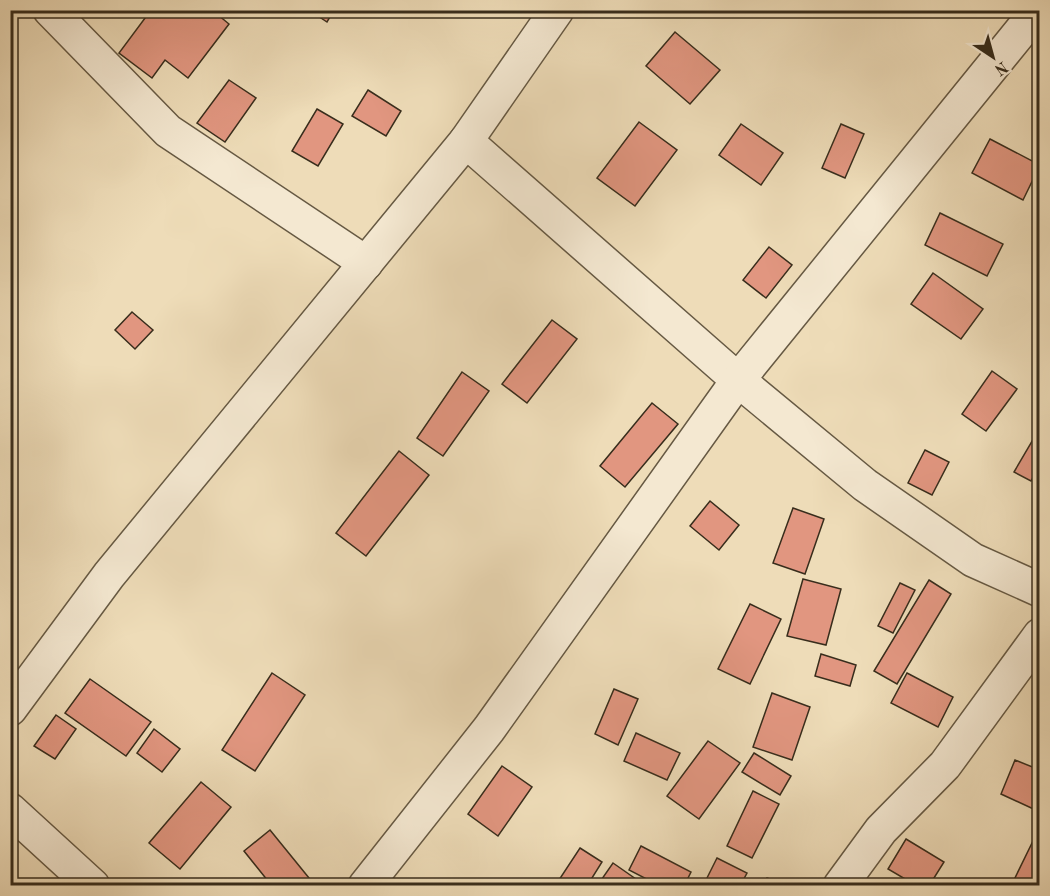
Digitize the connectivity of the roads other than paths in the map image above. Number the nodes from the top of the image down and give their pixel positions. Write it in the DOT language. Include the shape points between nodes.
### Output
graph roads {
  1 [pos="50,10"];
  2 [pos="557,10"];
  3 [pos="1038,10"];
  4 [pos="466,141"];
  5 [pos="366,263"];
  6 [pos="738,380"];
  7 [pos="1040,591"];
  8 [pos="1040,636"];
  9 [pos="10,709"];
  10 [pos="10,810"];
  11 [pos="93,885"];
  12 [pos="365,885"];
  13 [pos="840,885"];
  1 -- 5 [label="street" via="168,131"];
  2 -- 4 [label="street"];
  3 -- 6 [label="street"];
  4 -- 5 [label="street"];
  4 -- 6 [label="street"];
  5 -- 9 [label="street" via="109,575"];
  6 -- 7 [label="street" via="865,485 973,560"];
  6 -- 12 [label="street" via="489,729"];
  8 -- 13 [label="street" via="945,765 881,830"];
  10 -- 11 [label="street"];
}
